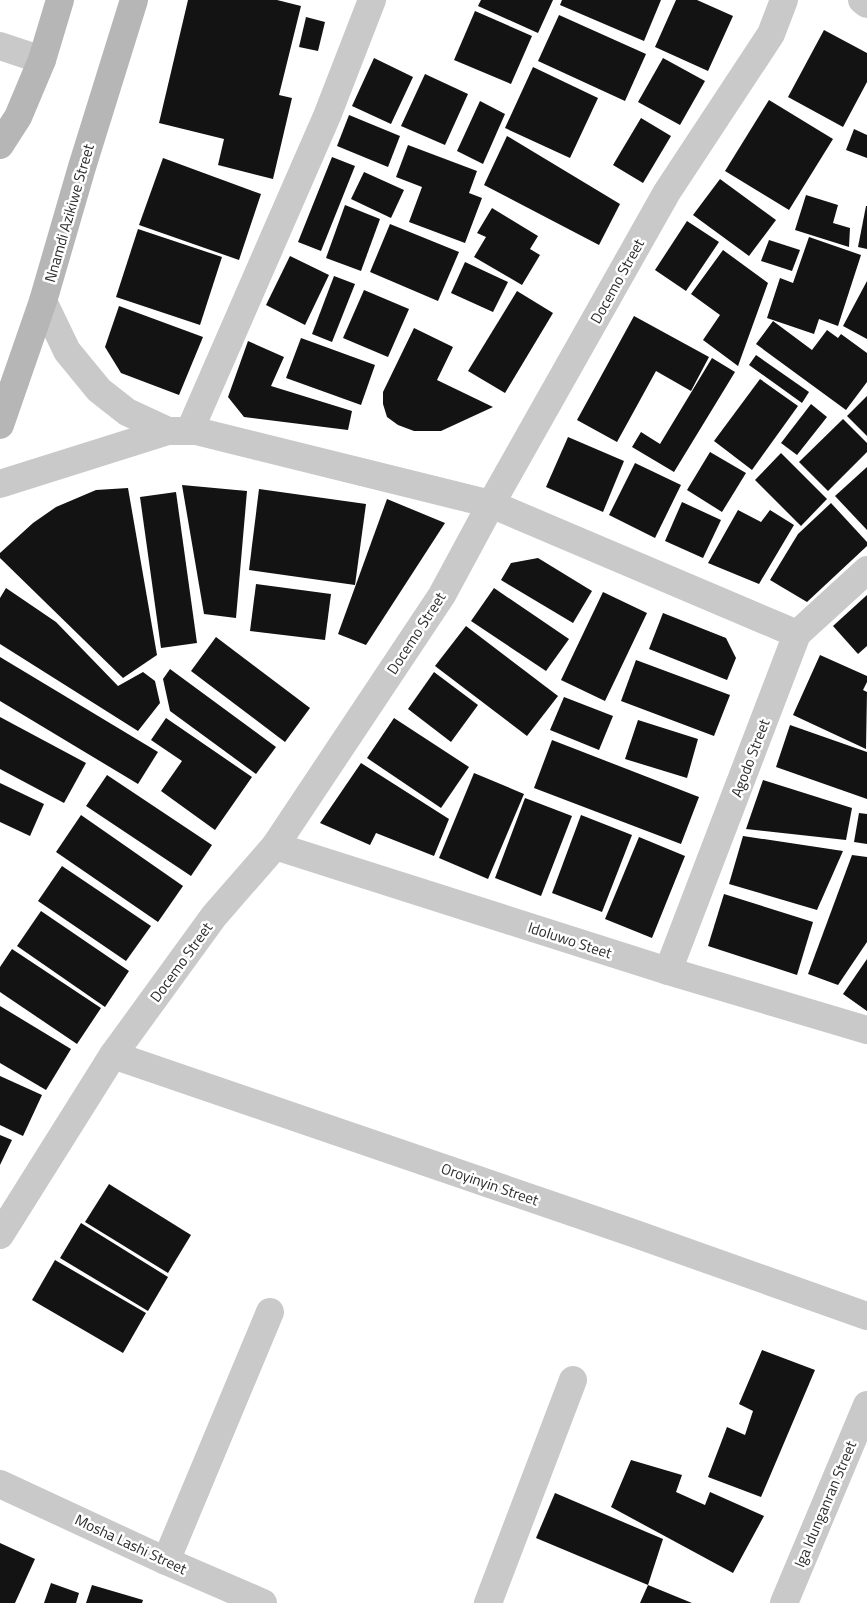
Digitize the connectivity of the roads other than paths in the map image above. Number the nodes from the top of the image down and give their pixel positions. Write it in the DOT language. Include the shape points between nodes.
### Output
graph roads {
  1 [pos="60,0"];
  2 [pos="134,0"];
  3 [pos="372,0"];
  4 [pos="784,0"];
  5 [pos="862,0"];
  6 [pos="867,4"];
  7 [pos="0,46"];
  8 [pos="42,60"];
  9 [pos="0,144"];
  10 [pos="43,301"];
  11 [pos="0,425"];
  12 [pos="179,431"];
  13 [pos="0,484"];
  14 [pos="491,504"];
  15 [pos="867,570"];
  16 [pos="797,634"];
  17 [pos="275,846"];
  18 [pos="668,971"];
  19 [pos="867,1030"];
  20 [pos="112,1055"];
  21 [pos="0,1235"];
  22 [pos="270,1312"];
  23 [pos="867,1316"];
  24 [pos="573,1380"];
  25 [pos="867,1405"];
  26 [pos="0,1484"];
  27 [pos="166,1561"];
  28 [pos="263,1603"];
  29 [pos="488,1603"];
  30 [pos="784,1603"];
  1 -- 8 [label="main road"];
  2 -- 10 [label="main road, Nnamdi Azikiwe Street"];
  3 -- 12 [label="street" via="327,116"];
  4 -- 14 [label="street, Docemo Street" via="771,34 668,192"];
  5 -- 6 [label="street"];
  7 -- 8 [label="street"];
  8 -- 9 [label="main road" via="18,117"];
  10 -- 11 [label="main road, Nnamdi Azikiwe Street"];
  10 -- 12 [label="street" via="67,351 99,390 127,412"];
  12 -- 13 [label="street"];
  12 -- 14 [label="street"];
  14 -- 16 [label="street"];
  14 -- 17 [label="street, Docemo Street" via="442,595"];
  15 -- 16 [label="street, Agodo Street"];
  16 -- 18 [label="street, Agodo Street"];
  17 -- 18 [label="street, Idoluwo Steet"];
  17 -- 20 [label="street, Docemo Street" via="214,916"];
  18 -- 19 [label="street, Idoluwo Steet"];
  20 -- 21 [label="street, Docemo Street"];
  20 -- 23 [label="street, Oroyinyin Street"];
  22 -- 27 [label="street"];
  24 -- 29 [label="street"];
  25 -- 30 [label="street, Iga Idunganran Street"];
  26 -- 27 [label="street, Mosha Lashi Street"];
  27 -- 28 [label="street, Mosha Lashi Street"];
}
